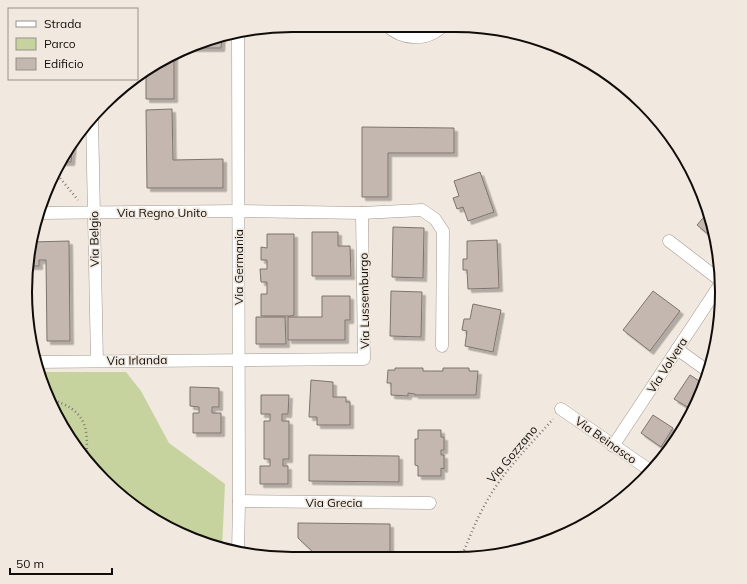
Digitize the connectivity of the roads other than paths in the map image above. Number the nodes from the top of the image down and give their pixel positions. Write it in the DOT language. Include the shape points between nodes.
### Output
graph roads {
  1 [pos="395,32"];
  2 [pos="434,32"];
  3 [pos="238,38"];
  4 [pos="92,127"];
  5 [pos="238,211"];
  6 [pos="45,213"];
  7 [pos="93,213"];
  8 [pos="362,213"];
  9 [pos="669,240"];
  10 [pos="714,276"];
  11 [pos="715,291"];
  12 [pos="442,346"];
  13 [pos="677,350"];
  14 [pos="239,359"];
  15 [pos="97,360"];
  16 [pos="42,362"];
  17 [pos="703,368"];
  18 [pos="562,409"];
  19 [pos="613,446"];
  20 [pos="646,468"];
  21 [pos="239,502"];
  22 [pos="430,503"];
  23 [pos="238,546"];
  1 -- 2 [label="street" via="406,37 418,38"];
  3 -- 5 [label="street, Via Germania"];
  4 -- 7 [label="street, Via Belgio"];
  5 -- 7 [label="street, Via Regno Unito"];
  5 -- 8 [label="street"];
  5 -- 14 [label="street, Via Germania"];
  6 -- 7 [label="street, Via Regno Unito"];
  7 -- 15 [label="street, Via Belgio"];
  8 -- 12 [label="street" via="422,210 435,219 443,231"];
  8 -- 14 [label="street, Via Lussemburgo" via="364,359"];
  9 -- 10 [label="street"];
  11 -- 13 [label="street, Via Volvera"];
  13 -- 17 [label="street"];
  13 -- 19 [label="street, Via Volvera"];
  14 -- 15 [label="street, Via Irlanda"];
  14 -- 21 [label="street, Via Germania"];
  15 -- 16 [label="street, Via Irlanda"];
  18 -- 19 [label="street, Via Beinasco"];
  19 -- 20 [label="street, Via Beinasco"];
  21 -- 22 [label="street, Via Grecia"];
  21 -- 23 [label="street, Via Germania"];
}
